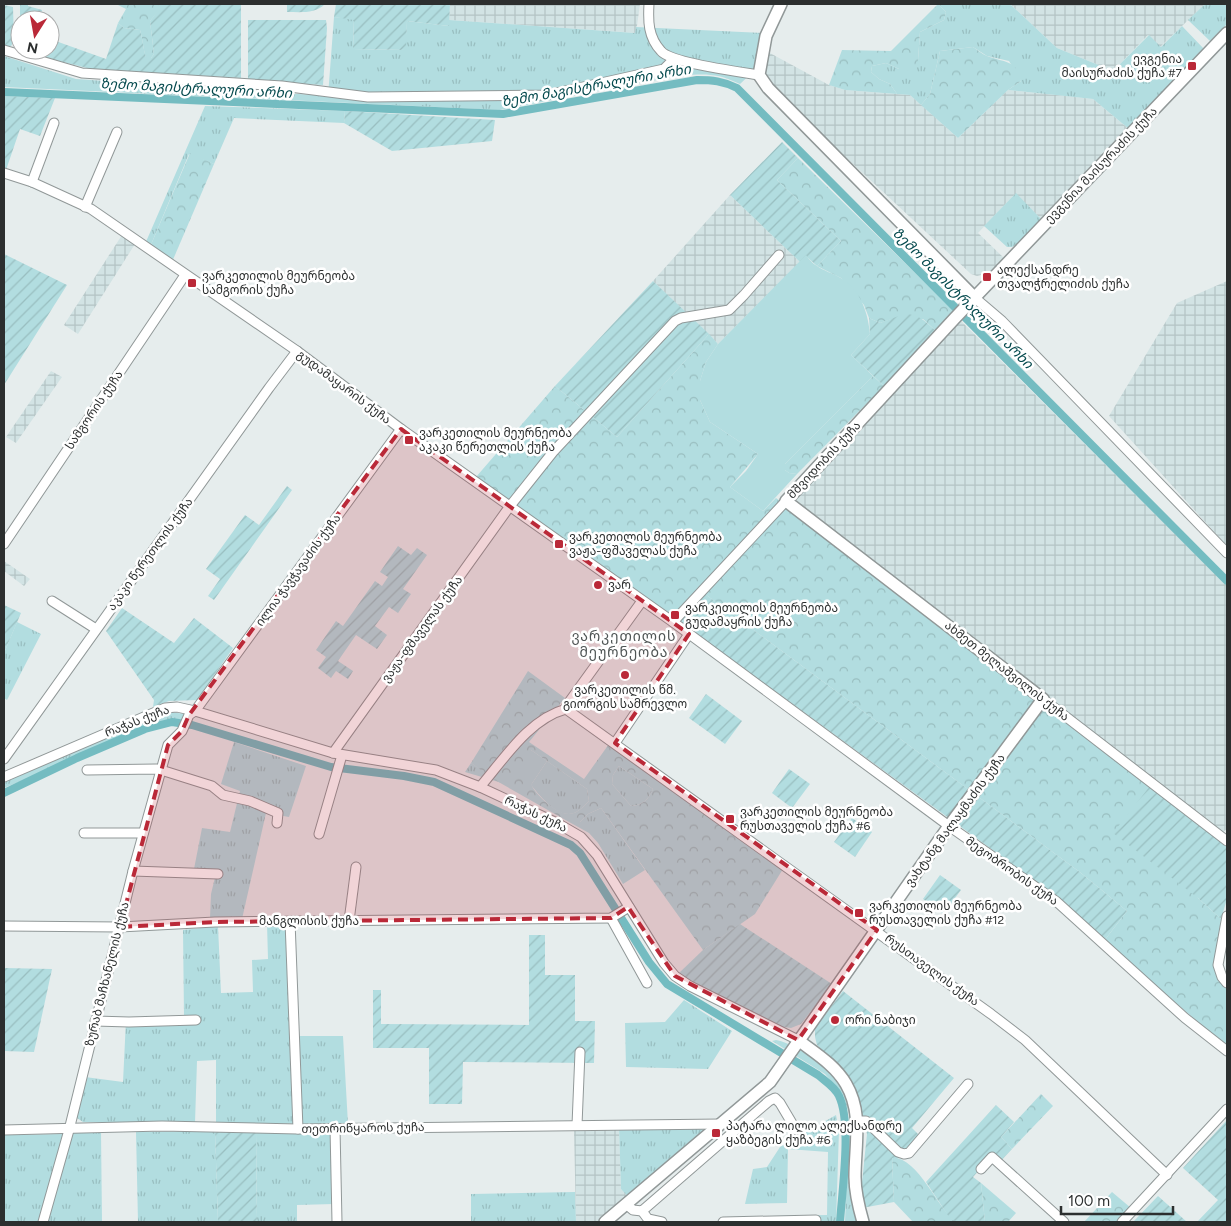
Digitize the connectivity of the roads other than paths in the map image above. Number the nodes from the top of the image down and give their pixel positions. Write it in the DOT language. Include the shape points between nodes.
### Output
graph roads {
  1 [pos="650,4"];
  2 [pos="781,4"];
  3 [pos="1227,33"];
  4 [pos="4,50"];
  5 [pos="674,59"];
  6 [pos="759,75"];
  7 [pos="54,123"];
  8 [pos="117,132"];
  9 [pos="4,173"];
  10 [pos="32,182"];
  11 [pos="85,207"];
  12 [pos="779,255"];
  13 [pos="185,275"];
  14 [pos="972,301"];
  15 [pos="297,351"];
  16 [pos="401,429"];
  17 [pos="786,501"];
  18 [pos="510,506"];
  19 [pos="4,544"];
  20 [pos="1227,553"];
  21 [pos="52,601"];
  22 [pos="642,601"];
  23 [pos="673,622"];
  24 [pos="96,629"];
  25 [pos="689,634"];
  26 [pos="1043,699"];
  27 [pos="566,708"];
  28 [pos="192,713"];
  29 [pos="182,732"];
  30 [pos="614,743"];
  31 [pos="338,754"];
  32 [pos="5,756"];
  33 [pos="87,770"];
  34 [pos="161,770"];
  35 [pos="4,777"];
  36 [pos="480,787"];
  37 [pos="277,823"];
  38 [pos="949,826"];
  39 [pos="84,833"];
  40 [pos="143,833"];
  41 [pos="319,834"];
  42 [pos="1227,841"];
  43 [pos="356,867"];
  44 [pos="132,871"];
  45 [pos="218,874"];
  46 [pos="626,908"];
  47 [pos="1227,916"];
  48 [pos="613,917"];
  49 [pos="290,921"];
  50 [pos="348,921"];
  51 [pos="4,926"];
  52 [pos="120,927"];
  53 [pos="877,930"];
  54 [pos="647,982"];
  55 [pos="1227,983"];
  56 [pos="196,1020"];
  57 [pos="96,1021"];
  58 [pos="796,1043"];
  59 [pos="1227,1051"];
  60 [pos="580,1052"];
  61 [pos="968,1084"];
  62 [pos="1227,1109"];
  63 [pos="857,1120"];
  64 [pos="722,1124"];
  65 [pos="577,1125"];
  66 [pos="335,1128"];
  67 [pos="298,1129"];
  68 [pos="4,1130"];
  69 [pos="69,1130"];
  70 [pos="796,1130"];
  71 [pos="981,1169"];
  72 [pos="1166,1175"];
  73 [pos="626,1204"];
  74 [pos="642,1212"];
  75 [pos="816,1220"];
  76 [pos="42,1222"];
  77 [pos="337,1222"];
  78 [pos="605,1222"];
  79 [pos="662,1222"];
  80 [pos="723,1222"];
  81 [pos="863,1222"];
  82 [pos="1064,1222"];
  83 [pos="1122,1222"];
  1 -- 5 [label="street" via="648,23 651,35 661,52"];
  2 -- 6 [label="street" via="766,36"];
  3 -- 14 [label="street, ევგენია მაისურაძის ქუჩა"];
  4 -- 5 [label="street" via="82,73 282,86 368,97 546,95 664,69"];
  5 -- 6 [label="street"];
  6 -- 14 [label="street"];
  7 -- 10 [label="street"];
  8 -- 11 [label="street"];
  9 -- 10 [label="street, გუდამაყარის ქუჩა"];
  10 -- 11 [label="street, გუდამაყარის ქუჩა"];
  11 -- 13 [label="street, გუდამაყარის ქუჩა"];
  12 -- 18 [label="street, ვაჟა-ფშაველას ქუჩა" via="728,310 675,321 552,452"];
  13 -- 15 [label="street, გუდამაყარის ქუჩა"];
  13 -- 19 [label="street, სამგორის ქუჩა"];
  14 -- 17 [label="street, მშვიდობის ქუჩა"];
  14 -- 20 [label="street" via="1002,321"];
  15 -- 16 [label="street, გუდამაყარის ქუჩა"];
  15 -- 24 [label="street, აკაკი წერეთლის ქუჩა"];
  16 -- 18 [label="street, გუდამაყარის ქუჩა"];
  16 -- 28 [label="street, ილია ჭავჭავაძის ქუჩა"];
  17 -- 23 [label="street, მშვიდობის ქუჩა"];
  17 -- 26 [label="street, ახმეთ მელაშვილის ქუჩა"];
  18 -- 22 [label="street, გუდამაყარის ქუჩა"];
  18 -- 31 [label="street, ვაჟა-ფშაველას ქუჩა"];
  21 -- 24 [label="street"];
  22 -- 23 [label="street, გუდამაყარის ქუჩა"];
  22 -- 27 [label="street"];
  23 -- 25 [label="street, გუდამაყარის ქუჩა"];
  24 -- 32 [label="street, აკაკი წერეთლის ქუჩა"];
  25 -- 30 [label="street"];
  25 -- 38 [label="street, მეგობრობის ქუჩა"];
  26 -- 38 [label="street, ვახტანგ მალაყმაძის ქუჩა"];
  26 -- 42 [label="street, ახმეთ მელაშვილის ქუჩა"];
  27 -- 30 [label="street, რუსთაველის ქუჩა"];
  27 -- 36 [label="street" via="549,714 511,748"];
  28 -- 29 [label="street, ილია ჭავჭავაძის ქუჩა"];
  28 -- 31 [label="street, რაჭას ქუჩა"];
  28 -- 35 [label="street, რაჭას ქუჩა" via="176,707 165,708"];
  29 -- 34 [label="street, ზურაბ მაჩხანელის ქუჩა" via="168,745"];
  30 -- 53 [label="street, რუსთაველის ქუჩა"];
  31 -- 36 [label="street, რაჭას ქუჩა" via="436,770"];
  31 -- 41 [label="street, ვაჟა-ფშაველას ქუჩა" via="339,764"];
  33 -- 34 [label="street"];
  34 -- 37 [label="street" via="212,786 223,795 250,801 278,813"];
  34 -- 40 [label="street, ზურაბ მაჩხანელის ქუჩა"];
  36 -- 46 [label="street, რაჭას ქუჩა" via="581,836 597,855"];
  38 -- 53 [label="street, ვახტანგ მალაყმაძის ქუჩა"];
  38 -- 59 [label="street, მეგობრობის ქუჩა" via="1058,902 1185,1018"];
  39 -- 40 [label="street"];
  40 -- 44 [label="street, ზურაბ მაჩხანელის ქუჩა"];
  43 -- 50 [label="street"];
  44 -- 45 [label="street"];
  44 -- 52 [label="street, ზურაბ მაჩხანელის ქუჩა"];
  46 -- 48 [label="street"];
  46 -- 58 [label="street, რაჭას ქუჩა" via="675,976"];
  47 -- 55 [label="street" via="1218,965"];
  48 -- 50 [label="street, მანგლისის ქუჩა"];
  48 -- 54 [label="street"];
  49 -- 50 [label="street, მანგლისის ქუჩა"];
  49 -- 52 [label="street, მანგლისის ქუჩა"];
  49 -- 67 [label="street"];
  51 -- 52 [label="street, მანგლისის ქუჩა"];
  52 -- 57 [label="street, ზურაბ მაჩხანელის ქუჩა"];
  53 -- 58 [label="street, ვახტანგ მალაყმაძის ქუჩა"];
  53 -- 72 [label="street, რუსთაველის ქუჩა" via="1025,1040"];
  56 -- 57 [label="street"];
  57 -- 69 [label="street, ზურაბ მაჩხანელის ქუჩა"];
  58 -- 63 [label="street, რაჭას ქუჩა" via="834,1069 845,1082"];
  58 -- 64 [label="street, ვახტანგ მალაყმაძის ქუჩა" via="770,1082"];
  60 -- 65 [label="street"];
  61 -- 63 [label="street" via="909,1153 898,1152 866,1121"];
  62 -- 72 [label="street"];
  63 -- 81 [label="street, რაჭას ქუჩა" via="855,1178"];
  64 -- 65 [label="street, თეთრიწყაროს ქუჩა"];
  64 -- 73 [label="street, ვახტანგ მალაყმაძის ქუჩა"];
  65 -- 66 [label="street, თეთრიწყაროს ქუჩა"];
  66 -- 67 [label="street, თეთრიწყაროს ქუჩა"];
  66 -- 77 [label="street"];
  67 -- 69 [label="street, თეთრიწყაროს ქუჩა" via="152,1126"];
  68 -- 69 [label="street, თეთრიწყაროს ქუჩა"];
  69 -- 76 [label="street, ზურაბ მაჩხანელის ქუჩა"];
  70 -- 74 [label="street" via="780,1103 775,1098 769,1101"];
  71 -- 82 [label="street" via="992,1157"];
  72 -- 83 [label="street"];
  73 -- 74 [label="street"];
  73 -- 78 [label="street, ვახტანგ მალაყმაძის ქუჩა"];
  74 -- 79 [label="street" via="648,1219"];
  75 -- 80 [label="street"];
}
